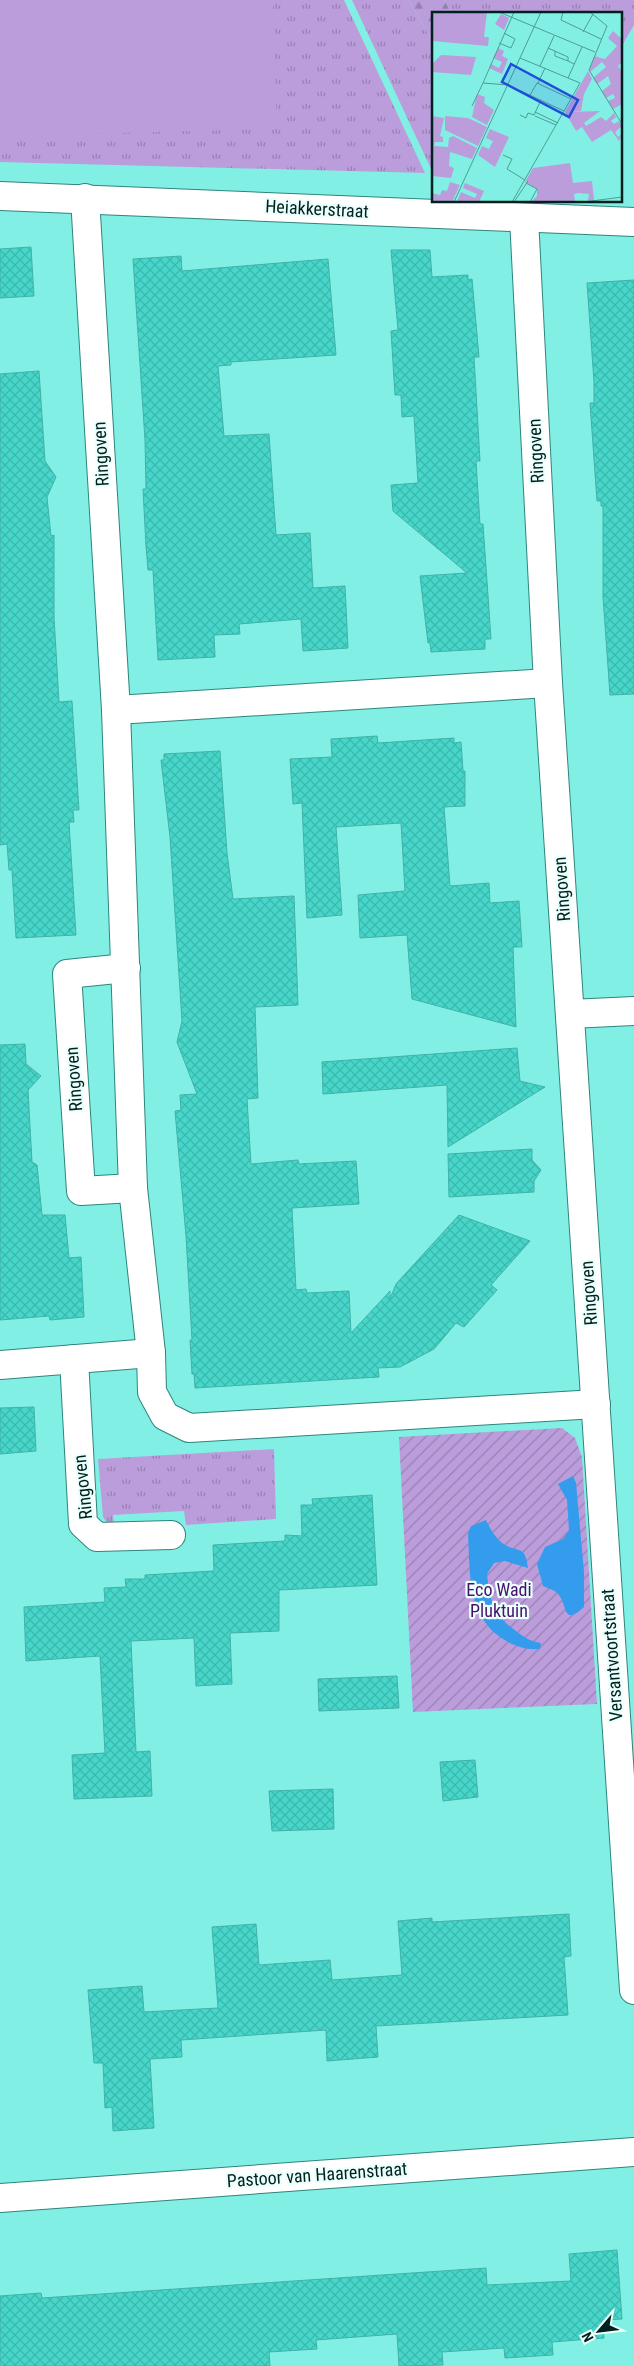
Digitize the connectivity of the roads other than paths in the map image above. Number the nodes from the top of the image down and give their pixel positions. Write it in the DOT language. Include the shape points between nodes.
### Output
graph roads {
  1 [pos="0,196"];
  2 [pos="85,198"];
  3 [pos="524,218"];
  4 [pos="634,222"];
  5 [pos="548,683"];
  6 [pos="116,710"];
  7 [pos="126,968"];
  8 [pos="634,1010"];
  9 [pos="570,1014"];
  10 [pos="133,1188"];
  11 [pos="151,1354"];
  12 [pos="74,1359"];
  13 [pos="0,1365"];
  14 [pos="596,1404"];
  15 [pos="171,1535"];
  16 [pos="631,1906"];
  17 [pos="634,1990"];
  18 [pos="634,2152"];
  19 [pos="0,2198"];
  1 -- 2 [label="street, Heiakkerstraat"];
  2 -- 3 [label="street, Heiakkerstraat"];
  2 -- 6 [label="street, Ringoven"];
  3 -- 4 [label="street, Heiakkerstraat"];
  3 -- 5 [label="street, Ringoven"];
  5 -- 6 [label="street"];
  5 -- 9 [label="street, Ringoven"];
  6 -- 7 [label="street, Ringoven"];
  7 -- 10 [label="street, Ringoven"];
  7 -- 10 [label="street, Ringoven" via="67,974 81,1191"];
  8 -- 9 [label="street"];
  9 -- 14 [label="street, Ringoven"];
  10 -- 11 [label="street, Ringoven"];
  11 -- 12 [label="street"];
  11 -- 14 [label="street, Ringoven" via="152,1392 165,1416 189,1428"];
  12 -- 13 [label="street"];
  12 -- 15 [label="street, Ringoven" via="83,1524 97,1537"];
  14 -- 16 [label="street, Versantvoortstraat"];
  16 -- 17 [label="street, Versantvoortstraat"];
  18 -- 19 [label="street, Pastoor van Haarenstraat"];
}
